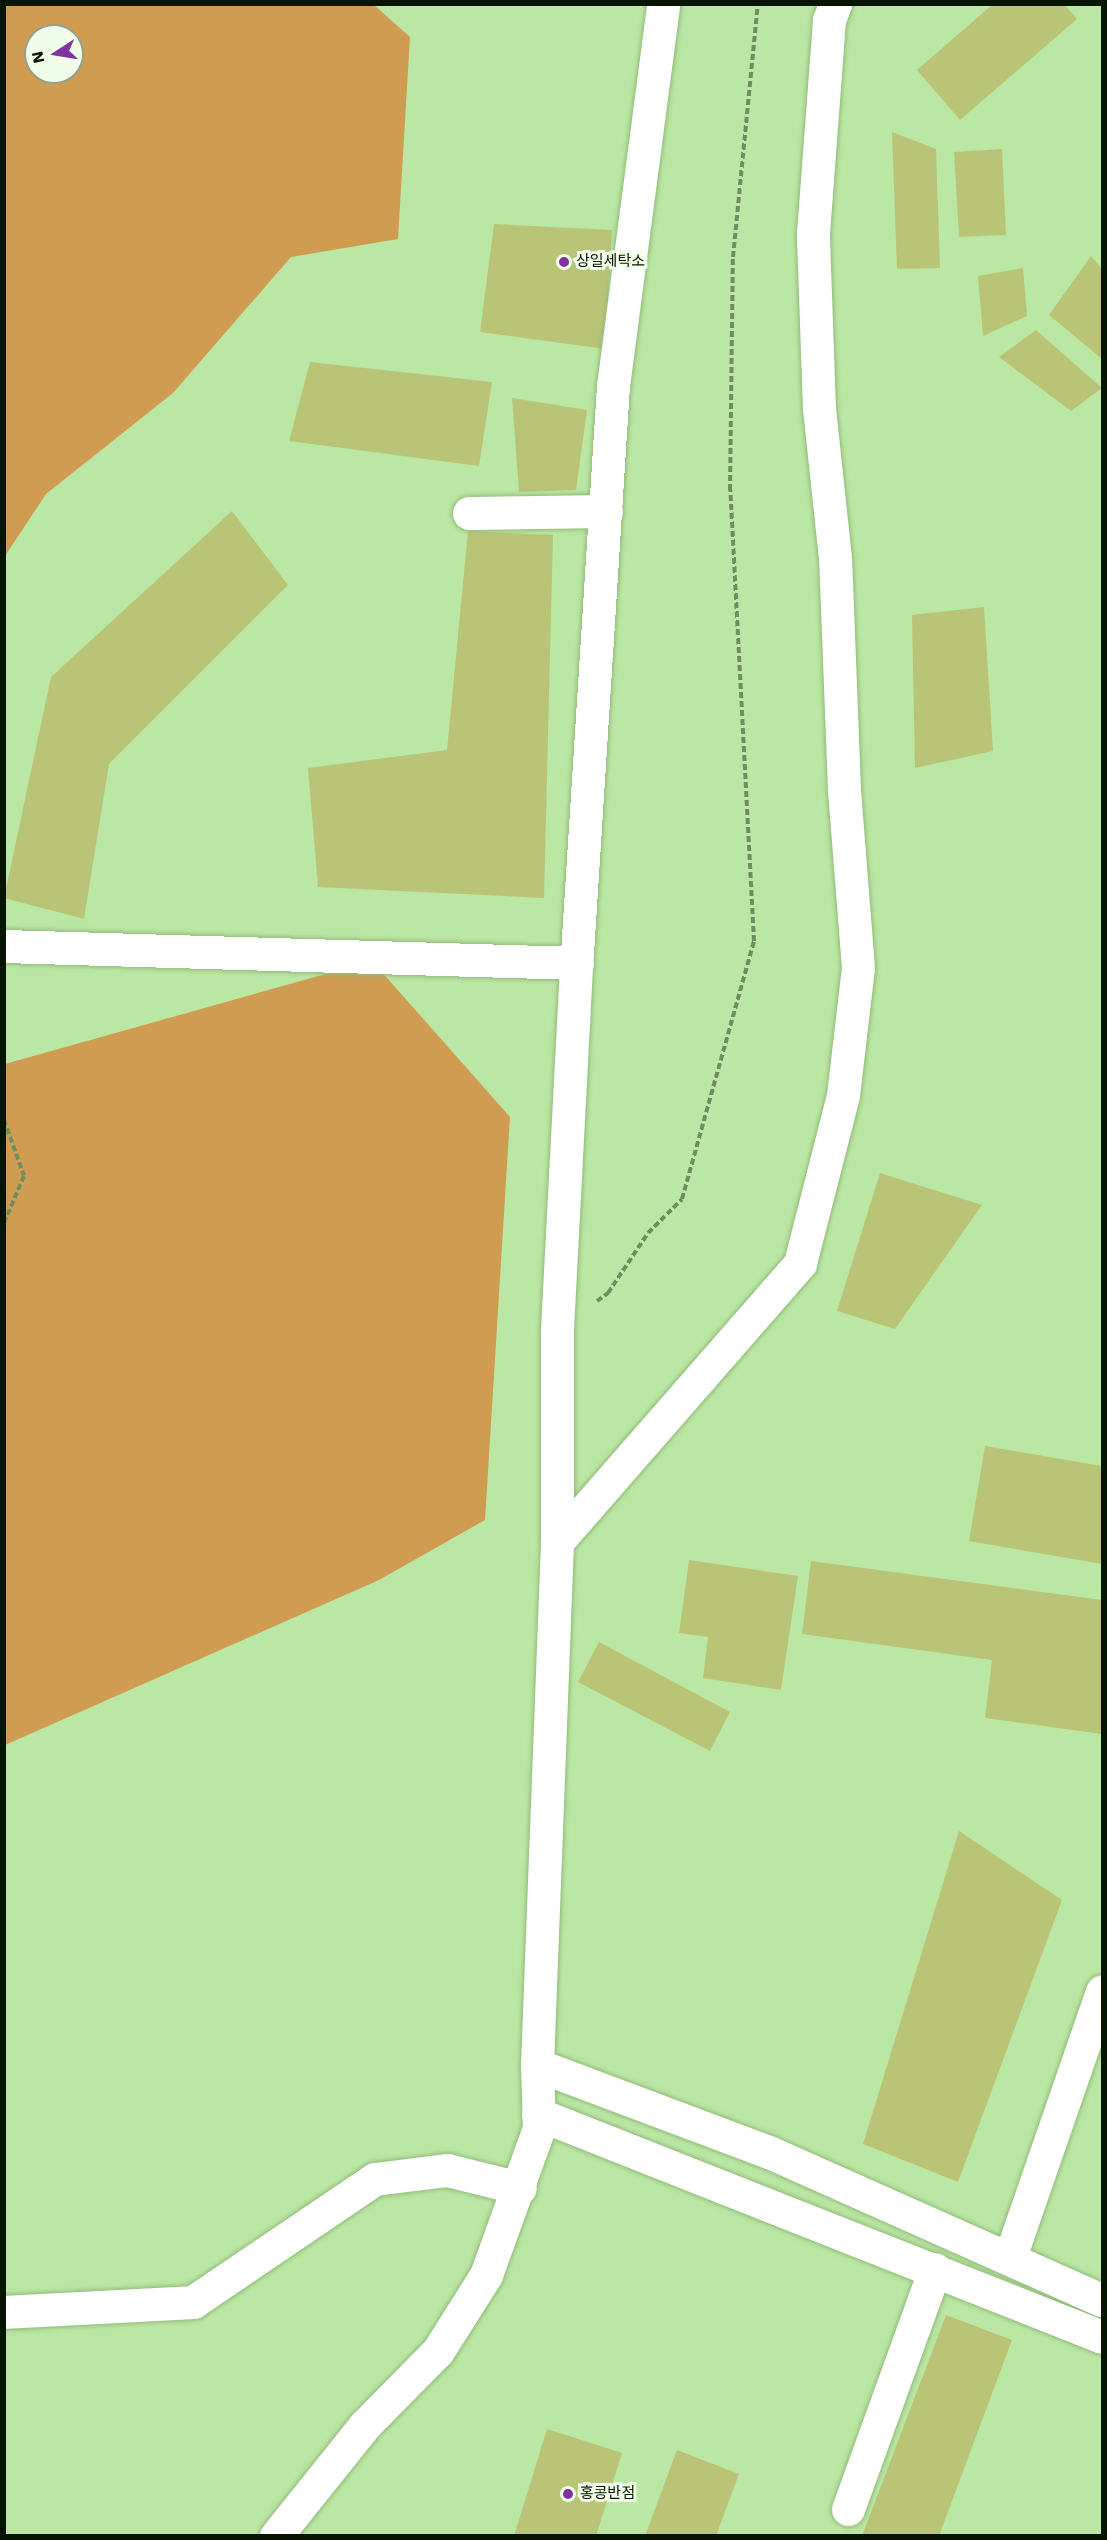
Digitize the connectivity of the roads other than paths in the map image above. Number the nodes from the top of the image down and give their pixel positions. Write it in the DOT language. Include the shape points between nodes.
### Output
graph roads {
  1 [pos="663,4"];
  2 [pos="835,4"];
  3 [pos="606,512"];
  4 [pos="469,513"];
  5 [pos="4,946"];
  6 [pos="577,963"];
  7 [pos="557,1542"];
  8 [pos="1102,1992"];
  9 [pos="537,2065"];
  10 [pos="538,2114"];
  11 [pos="520,2188"];
  12 [pos="1010,2257"];
  13 [pos="935,2269"];
  14 [pos="1102,2300"];
  15 [pos="4,2312"];
  16 [pos="1102,2337"];
  17 [pos="848,2509"];
  18 [pos="276,2535"];
  1 -- 3 [label="street" via="613,386"];
  2 -- 7 [label="street" via="829,20 813,233 819,409 835,558 844,790 858,968 843,1095 800,1263"];
  3 -- 4 [label="street"];
  3 -- 6 [label="street"];
  5 -- 6 [label="street"];
  6 -- 7 [label="street" via="557,1329"];
  7 -- 9 [label="street"];
  8 -- 12 [label="street"];
  9 -- 10 [label="street"];
  9 -- 12 [label="street" via="769,2152"];
  10 -- 11 [label="street" via="539,2128"];
  10 -- 13 [label="street"];
  11 -- 15 [label="street" via="447,2170 375,2179 265,2249 194,2302"];
  11 -- 18 [label="street" via="486,2275 438,2351 364,2426 295,2517"];
  12 -- 14 [label="street"];
  13 -- 16 [label="street"];
  13 -- 17 [label="street"];
}
